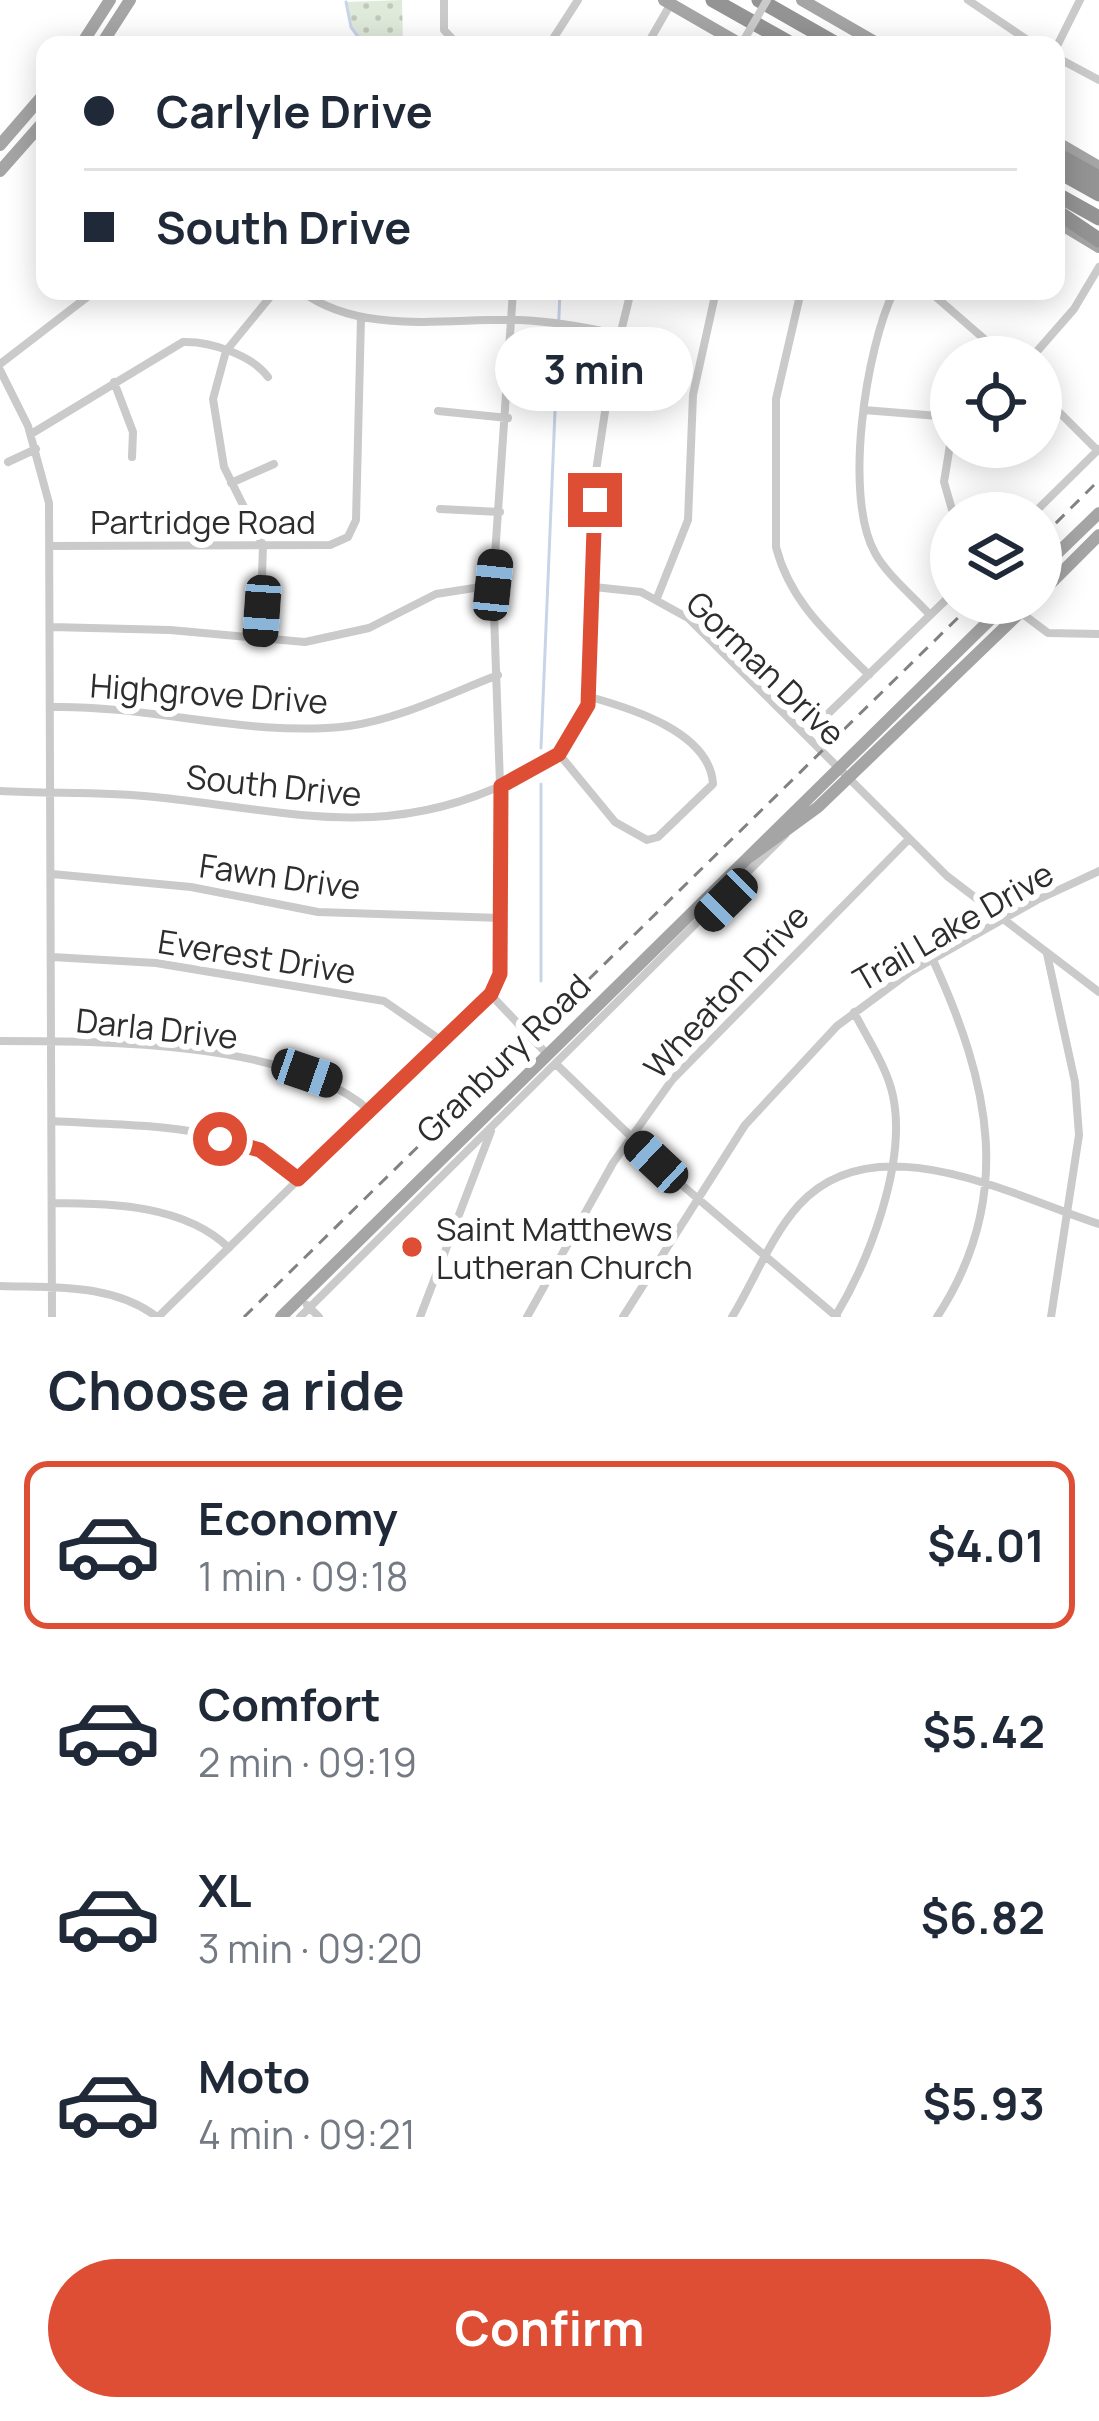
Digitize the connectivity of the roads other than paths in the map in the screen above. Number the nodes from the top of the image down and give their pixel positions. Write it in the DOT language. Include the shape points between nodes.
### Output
graph roads {
  1 [pos="110,0"];
  2 [pos="130,0"];
  3 [pos="444,0"];
  4 [pos="578,0"];
  5 [pos="713,0"];
  6 [pos="763,0"];
  7 [pos="802,0"];
  8 [pos="968,0"];
  9 [pos="1080,0"];
  10 [pos="668,2"];
  11 [pos="87,36"];
  12 [pos="107,36"];
  13 [pos="450,36"];
  14 [pos="555,36"];
  15 [pos="651,36"];
  16 [pos="729,36"];
  17 [pos="745,36"];
  18 [pos="777,36"];
  19 [pos="823,36"];
  20 [pos="864,36"];
  21 [pos="1022,36"];
  22 [pos="1064,36"];
  23 [pos="1065,59"];
  24 [pos="1099,80"];
  25 [pos="36,104"];
  26 [pos="36,130"];
  27 [pos="0,146"];
  28 [pos="1065,147"];
  29 [pos="1065,159"];
  30 [pos="1099,167"];
  31 [pos="0,171"];
  32 [pos="1065,175"];
  33 [pos="1099,178"];
  34 [pos="1099,194"];
  35 [pos="1065,199"];
  36 [pos="1065,218"];
  37 [pos="1099,218"];
  38 [pos="1065,226"];
  39 [pos="1099,244"];
  40 [pos="1099,267"];
  41 [pos="84,300"];
  42 [pos="268,300"];
  43 [pos="316,300"];
  44 [pos="513,300"];
  45 [pos="629,300"];
  46 [pos="714,300"];
  47 [pos="799,300"];
  48 [pos="891,300"];
  49 [pos="939,300"];
  50 [pos="361,317"];
  51 [pos="513,320"];
  52 [pos="620,334"];
  53 [pos="981,336"];
  54 [pos="1050,336"];
  55 [pos="226,351"];
  56 [pos="0,367"];
  57 [pos="268,377"];
  58 [pos="114,382"];
  59 [pos="864,410"];
  60 [pos="438,411"];
  61 [pos="930,415"];
  62 [pos="1062,415"];
  63 [pos="508,418"];
  64 [pos="31,434"];
  65 [pos="36,448"];
  66 [pos="1098,451"];
  67 [pos="132,457"];
  68 [pos="8,461"];
  69 [pos="274,464"];
  70 [pos="231,483"];
  71 [pos="1056,492"];
  72 [pos="440,509"];
  73 [pos="500,512"];
  74 [pos="1099,513"];
  75 [pos="1099,535"];
  76 [pos="263,545"];
  77 [pos="50,546"];
  78 [pos="1062,549"];
  79 [pos="1062,572"];
  80 [pos="493,585"];
  81 [pos="594,587"];
  82 [pos="657,599"];
  83 [pos="930,614"];
  84 [pos="930,616"];
  85 [pos="985,624"];
  86 [pos="1008,624"];
  87 [pos="1040,624"];
  88 [pos="51,627"];
  89 [pos="1099,634"];
  90 [pos="260,638"];
  91 [pos="498,675"];
  92 [pos="869,675"];
  93 [pos="590,697"];
  94 [pos="52,707"];
  95 [pos="806,735"];
  96 [pos="559,754"];
  97 [pos="834,768"];
  98 [pos="846,780"];
  99 [pos="501,786"];
  100 [pos="814,789"];
  101 [pos="0,791"];
  102 [pos="52,792"];
  103 [pos="785,835"];
  104 [pos="909,839"];
  105 [pos="747,858"];
  106 [pos="1099,872"];
  107 [pos="52,874"];
  108 [pos="502,918"];
  109 [pos="1003,920"];
  110 [pos="1047,952"];
  111 [pos="52,957"];
  112 [pos="933,960"];
  113 [pos="1099,992"];
  114 [pos="491,994"];
  115 [pos="854,1012"];
  116 [pos="0,1041"];
  117 [pos="52,1041"];
  118 [pos="442,1041"];
  119 [pos="546,1053"];
  120 [pos="557,1065"];
  121 [pos="369,1110"];
  122 [pos="52,1121"];
  123 [pos="491,1130"];
  124 [pos="631,1137"];
  125 [pos="889,1166"];
  126 [pos="298,1179"];
  127 [pos="982,1185"];
  128 [pos="696,1197"];
  129 [pos="52,1203"];
  130 [pos="1066,1213"];
  131 [pos="1099,1224"];
  132 [pos="229,1248"];
  133 [pos="767,1257"];
  134 [pos="0,1286"];
  135 [pos="52,1288"];
  136 [pos="297,1296"];
  137 [pos="310,1308"];
  138 [pos="52,1317"];
  139 [pos="158,1317"];
  140 [pos="271,1317"];
  141 [pos="281,1317"];
  142 [pos="300,1317"];
  143 [pos="319,1317"];
  144 [pos="420,1317"];
  145 [pos="527,1317"];
  146 [pos="623,1317"];
  147 [pos="732,1317"];
  148 [pos="836,1317"];
  149 [pos="937,1317"];
  150 [pos="1051,1317"];
  1 -- 11 [label="main road"];
  2 -- 12 [label="main road"];
  3 -- 13 [label="street"];
  4 -- 14 [label="street"];
  5 -- 18 [label="highway"];
  6 -- 17 [label="street, bridge"];
  6 -- 19 [label="highway"];
  7 -- 20 [label="main road"];
  8 -- 21 [label="street"];
  9 -- 22 [label="street"];
  10 -- 15 [label="street"];
  10 -- 16 [label="main road"];
  23 -- 24 [label="street"];
  25 -- 27 [label="main road"];
  26 -- 31 [label="main road"];
  28 -- 30 [label="main road"];
  29 -- 33 [label="highway"];
  32 -- 34 [label="highway"];
  35 -- 37 [label="highway"];
  36 -- 39 [label="highway"];
  38 -- 39 [label="main road"];
  40 -- 54 [label="street"];
  41 -- 56 [label="street"];
  42 -- 55 [label="street"];
  43 -- 50 [label="street"];
  44 -- 51 [label="street"];
  45 -- 52 [label="street, South Drive"];
  46 -- 82 [label="street" via="693,395 688,520"];
  47 -- 92 [label="street" via="776,399 776,547 804,608"];
  48 -- 59 [label="street" via="872,347"];
  49 -- 53 [label="street"];
  50 -- 51 [label="street"];
  50 -- 76 [label="street, Partridge Road" via="353,530 330,545"];
  51 -- 52 [label="street"];
  51 -- 63 [label="street"];
  52 -- 81 [label="street, South Drive" via="596,471"];
  55 -- 57 [label="street"];
  55 -- 58 [label="street" via="183,342"];
  55 -- 70 [label="street" via="213,416"];
  56 -- 64 [label="street"];
  58 -- 64 [label="street"];
  58 -- 67 [label="street" via="134,432"];
  59 -- 61 [label="street"];
  59 -- 83 [label="street" via="866,530 876,555"];
  60 -- 63 [label="street"];
  62 -- 66 [label="street"];
  63 -- 73 [label="street"];
  64 -- 65 [label="street"];
  65 -- 68 [label="street"];
  65 -- 77 [label="street"];
  66 -- 71 [label="street"];
  69 -- 70 [label="street"];
  70 -- 76 [label="street"];
  72 -- 73 [label="street"];
  73 -- 80 [label="street"];
  74 -- 78 [label="main road"];
  75 -- 79 [label="main road"];
  76 -- 77 [label="street, Partridge Road"];
  76 -- 90 [label="street"];
  77 -- 88 [label="street"];
  80 -- 90 [label="street" via="436,594 351,635"];
  80 -- 91 [label="street"];
  81 -- 82 [label="street, Gorman Drive"];
  81 -- 93 [label="street, South Drive"];
  82 -- 95 [label="street, Gorman Drive" via="701,630"];
  84 -- 92 [label="street"];
  85 -- 97 [label="main road, Granbury Road"];
  86 -- 98 [label="main road, Granbury Road"];
  87 -- 89 [label="street" via="1048,633"];
  88 -- 90 [label="street"];
  88 -- 94 [label="street"];
  91 -- 94 [label="street, Highgrove Drive" via="370,722 316,729"];
  91 -- 99 [label="street"];
  92 -- 95 [label="street"];
  93 -- 96 [label="street, South Drive"];
  93 -- 96 [label="street" via="662,720 712,771 710,788 658,837 634,835"];
  94 -- 102 [label="street"];
  95 -- 97 [label="street, Gorman Drive"];
  96 -- 99 [label="street, South Drive"];
  97 -- 98 [label="street, Gorman Drive"];
  97 -- 100 [label="main road, Granbury Road"];
  98 -- 103 [label="main road, Granbury Road"];
  98 -- 104 [label="street, Gorman Drive"];
  99 -- 102 [label="street, South Drive" via="425,812 350,821"];
  99 -- 108 [label="street"];
  100 -- 103 [label="main road"];
  100 -- 105 [label="main road, Granbury Road"];
  101 -- 102 [label="street, South Drive"];
  102 -- 107 [label="street"];
  103 -- 105 [label="main road, Granbury Road"];
  103 -- 120 [label="street"];
  104 -- 109 [label="street, Gorman Drive"];
  104 -- 124 [label="street, Wheaton Drive" via="697,1051"];
  105 -- 119 [label="main road, Granbury Road"];
  106 -- 109 [label="street, Trail Lake Drive"];
  107 -- 108 [label="street, Fawn Drive" via="191,887 318,912"];
  107 -- 111 [label="street"];
  108 -- 114 [label="street" via="500,974"];
  109 -- 110 [label="street, Gorman Drive"];
  109 -- 112 [label="street, Trail Lake Drive"];
  110 -- 113 [label="street, Gorman Drive"];
  110 -- 130 [label="street" via="1078,1119"];
  111 -- 117 [label="street"];
  111 -- 118 [label="street, Everest Drive" via="156,963 384,1001"];
  112 -- 115 [label="street, Trail Lake Drive"];
  112 -- 127 [label="street" via="978,1072 986,1124"];
  114 -- 118 [label="street"];
  114 -- 119 [label="street"];
  115 -- 125 [label="street" via="892,1089"];
  115 -- 128 [label="street, Trail Lake Drive" via="766,1100"];
  116 -- 117 [label="street, Darla Drive"];
  117 -- 121 [label="street, Darla Drive" via="154,1046 307,1073 335,1082"];
  117 -- 122 [label="street"];
  118 -- 121 [label="street"];
  119 -- 136 [label="main road, Granbury Road"];
  120 -- 123 [label="street"];
  120 -- 124 [label="street"];
  121 -- 126 [label="street"];
  122 -- 126 [label="street" via="220,1139 260,1150"];
  122 -- 129 [label="street"];
  123 -- 137 [label="street"];
  123 -- 144 [label="street"];
  124 -- 128 [label="street"];
  124 -- 145 [label="street, Wheaton Drive"];
  125 -- 127 [label="street"];
  125 -- 133 [label="street" via="857,1170 807,1197"];
  125 -- 148 [label="street" via="865,1264"];
  126 -- 132 [label="street"];
  127 -- 130 [label="street"];
  127 -- 149 [label="street" via="973,1250"];
  128 -- 133 [label="street"];
  128 -- 146 [label="street, Trail Lake Drive"];
  129 -- 132 [label="street" via="169,1215"];
  129 -- 135 [label="street"];
  130 -- 131 [label="street"];
  130 -- 150 [label="street"];
  132 -- 139 [label="street"];
  133 -- 147 [label="street"];
  133 -- 148 [label="street"];
  134 -- 135 [label="street"];
  135 -- 138 [label="street"];
  135 -- 139 [label="street" via="134,1300"];
  136 -- 137 [label="street"];
  136 -- 140 [label="main road, Granbury Road"];
  136 -- 141 [label="main road, Granbury Road"];
  137 -- 142 [label="street"];
  137 -- 143 [label="street"];
}
